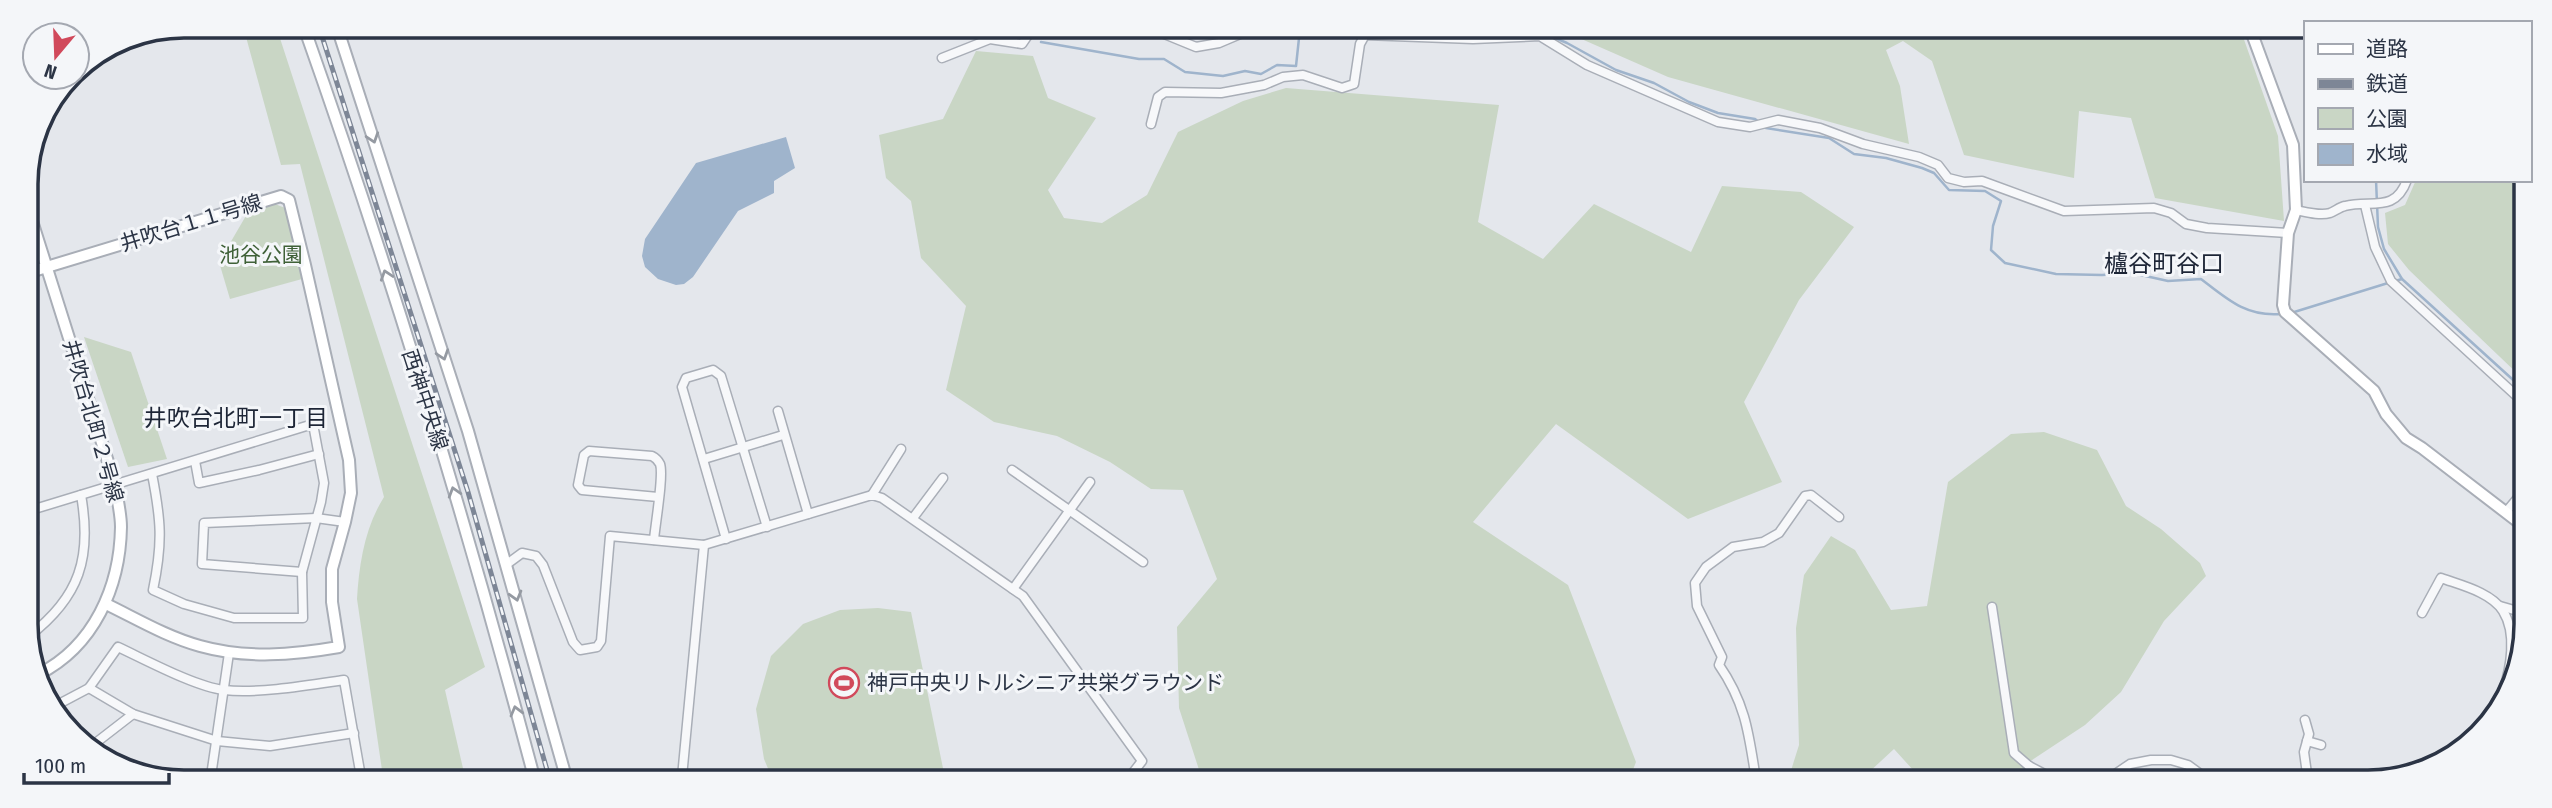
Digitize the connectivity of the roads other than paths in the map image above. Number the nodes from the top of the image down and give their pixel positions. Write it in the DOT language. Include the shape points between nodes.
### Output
graph roads {
  1 [pos="305,38"];
  2 [pos="343,38"];
  3 [pos="1026,38"];
  4 [pos="1174,38"];
  5 [pos="1231,38"];
  6 [pos="1362,38"];
  7 [pos="1457,38"];
  8 [pos="1495,38"];
  9 [pos="1543,38"];
  10 [pos="2254,38"];
  11 [pos="942,58"];
  12 [pos="1151,124"];
  13 [pos="2406,182"];
  14 [pos="2369,204"];
  15 [pos="2296,210"];
  16 [pos="2288,233"];
  17 [pos="39,242"];
  18 [pos="47,267"];
  19 [pos="39,269"];
  20 [pos="2514,394"];
  21 [pos="778,411"];
  22 [pos="783,435"];
  23 [pos="745,448"];
  24 [pos="901,449"];
  25 [pos="319,454"];
  26 [pos="704,459"];
  27 [pos="195,461"];
  28 [pos="1012,470"];
  29 [pos="152,474"];
  30 [pos="943,478"];
  31 [pos="1090,482"];
  32 [pos="115,484"];
  33 [pos="81,495"];
  34 [pos="872,495"];
  35 [pos="658,497"];
  36 [pos="2514,502"];
  37 [pos="38,508"];
  38 [pos="1069,512"];
  39 [pos="2506,512"];
  40 [pos="808,514"];
  41 [pos="1839,517"];
  42 [pos="316,518"];
  43 [pos="913,518"];
  44 [pos="2514,518"];
  45 [pos="345,522"];
  46 [pos="767,527"];
  47 [pos="726,539"];
  48 [pos="654,540"];
  49 [pos="704,545"];
  50 [pos="1143,562"];
  51 [pos="507,564"];
  52 [pos="302,572"];
  53 [pos="1013,589"];
  54 [pos="2493,601"];
  55 [pos="106,604"];
  56 [pos="1992,607"];
  57 [pos="2514,610"];
  58 [pos="2422,613"];
  59 [pos="38,628"];
  60 [pos="229,653"];
  61 [pos="2509,661"];
  62 [pos="46,670"];
  63 [pos="89,688"];
  64 [pos="224,690"];
  65 [pos="62,702"];
  66 [pos="133,714"];
  67 [pos="2305,720"];
  68 [pos="354,733"];
  69 [pos="99,741"];
  70 [pos="216,741"];
  71 [pos="2307,741"];
  72 [pos="2321,745"];
  73 [pos="2029,766"];
  74 [pos="1754,769"];
  75 [pos="2030,769"];
  76 [pos="2035,769"];
  77 [pos="2122,769"];
  78 [pos="2193,769"];
  79 [pos="2306,769"];
  80 [pos="212,770"];
  81 [pos="360,770"];
  82 [pos="532,770"];
  83 [pos="564,770"];
  84 [pos="683,770"];
  85 [pos="1135,770"];
  82 -- 1 [label="street, 西神中央線, one-way" via="473,552 330,101"];
  2 -- 51 [label="street, 西神中央線, one-way"];
  3 -- 11 [label="street" via="1022,44 990,39"];
  4 -- 5 [label="street" via="1196,47"];
  6 -- 12 [label="street" via="1354,84 1342,88 1303,75 1221,93 1165,92 1158,97"];
  7 -- 8 [label="street"];
  9 -- 16 [label="street" via="1587,65 1718,122 1750,127 1778,120 1820,128 1938,165 1948,178 1982,181 2064,211 2154,208 2186,224 2207,228"];
  10 -- 15 [label="street" via="2292,145"];
  13 -- 14 [label="street" via="2395,199"];
  14 -- 15 [label="street" via="2346,205 2327,214"];
  14 -- 20 [label="street" via="2375,247 2391,281"];
  15 -- 16 [label="street"];
  16 -- 39 [label="street" via="2283,305 2287,315 2374,391 2406,438"];
  17 -- 18 [label="street, 井吹台北町２号線"];
  18 -- 19 [label="street, 井吹台１１号線"];
  18 -- 32 [label="street, 井吹台北町２号線"];
  18 -- 45 [label="street, 井吹台１１号線" via="272,198 289,200 349,460 351,493"];
  21 -- 22 [label="street"];
  22 -- 23 [label="street"];
  22 -- 40 [label="street"];
  23 -- 26 [label="street"];
  23 -- 26 [label="street" via="721,376 712,370 686,378 682,387"];
  23 -- 46 [label="street"];
  24 -- 34 [label="street"];
  25 -- 27 [label="street" via="199,483"];
  25 -- 27 [label="street" via="313,424"];
  25 -- 42 [label="street" via="324,483"];
  26 -- 47 [label="street"];
  27 -- 29 [label="street"];
  28 -- 38 [label="street"];
  29 -- 32 [label="street"];
  29 -- 52 [label="street" via="161,525 153,590 234,618 303,618"];
  30 -- 43 [label="street"];
  31 -- 38 [label="street"];
  32 -- 33 [label="street"];
  32 -- 55 [label="street, 井吹台北町２号線" via="121,526"];
  33 -- 37 [label="street"];
  33 -- 59 [label="street" via="82,563 75,584"];
  34 -- 40 [label="street"];
  34 -- 43 [label="street"];
  35 -- 35 [label="street" via="661,466 652,456 584,455 578,485 582,490"];
  35 -- 48 [label="street"];
  36 -- 39 [label="street"];
  38 -- 50 [label="street"];
  38 -- 53 [label="street"];
  39 -- 44 [label="street"];
  40 -- 46 [label="street"];
  41 -- 74 [label="street" via="1811,495 1805,496 1779,533 1763,542 1733,547 1706,567 1695,583 1697,606 1722,657 1719,665 1744,709"];
  42 -- 45 [label="street"];
  42 -- 52 [label="street"];
  42 -- 52 [label="street" via="204,523 202,564"];
  43 -- 53 [label="street"];
  45 -- 60 [label="street, 井吹台１１号線" via="331,569 339,646 303,653"];
  46 -- 47 [label="street"];
  47 -- 49 [label="street"];
  48 -- 49 [label="street"];
  48 -- 51 [label="street" via="610,536 601,641 588,650 580,650 573,642 536,556 522,553"];
  49 -- 84 [label="street"];
  51 -- 83 [label="street, 西神中央線, one-way"];
  53 -- 85 [label="street" via="1023,596 1142,761"];
  54 -- 57 [label="street"];
  54 -- 58 [label="street" via="2441,578"];
  54 -- 61 [label="street" via="2503,611 2509,630"];
  55 -- 60 [label="street, 井吹台１１号線" via="198,646"];
  55 -- 62 [label="street, 井吹台北町２号線" via="87,636"];
  56 -- 73 [label="street" via="2014,753"];
  60 -- 64 [label="street"];
  63 -- 64 [label="street" via="118,647"];
  63 -- 65 [label="street"];
  63 -- 66 [label="street"];
  64 -- 68 [label="street" via="344,680"];
  64 -- 70 [label="street"];
  66 -- 69 [label="street"];
  66 -- 70 [label="street"];
  67 -- 71 [label="street"];
  68 -- 70 [label="street" via="270,746"];
  68 -- 81 [label="street"];
  70 -- 80 [label="street"];
  71 -- 72 [label="street"];
  71 -- 79 [label="street"];
  73 -- 75 [label="street"];
  73 -- 76 [label="street"];
  77 -- 78 [label="street" via="2140,762 2171,760"];
}
